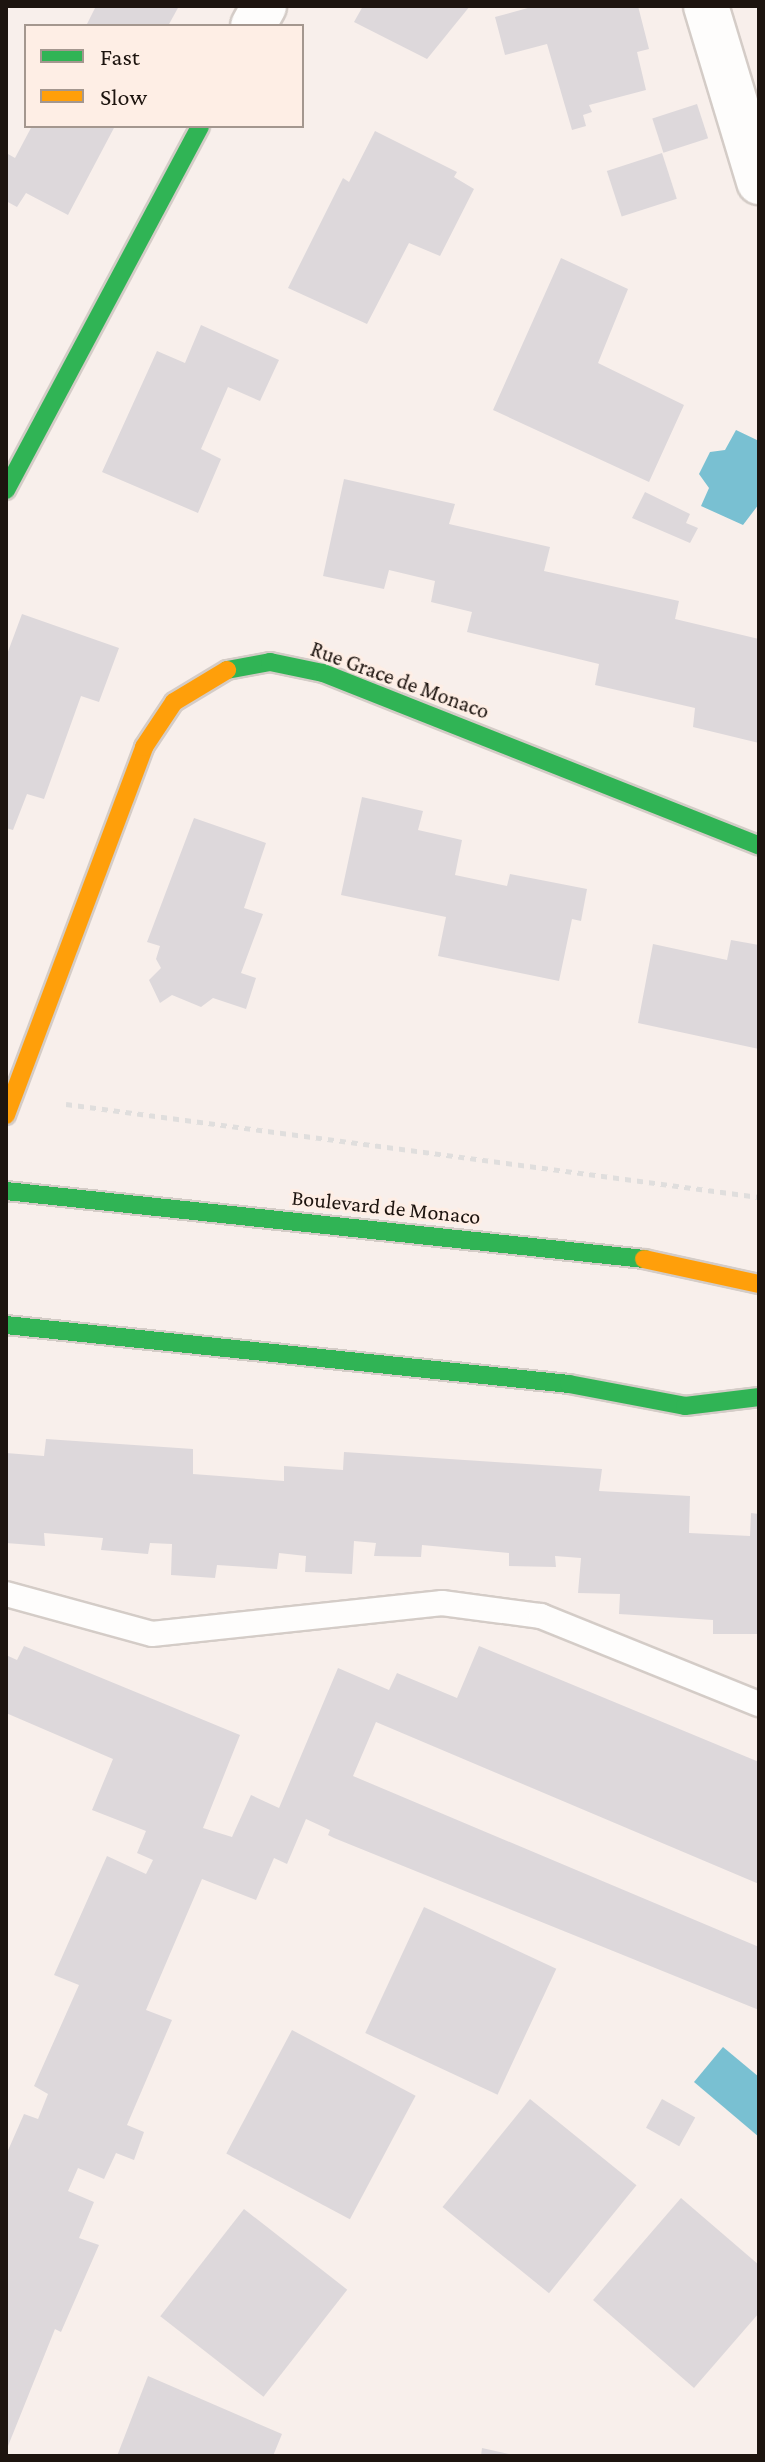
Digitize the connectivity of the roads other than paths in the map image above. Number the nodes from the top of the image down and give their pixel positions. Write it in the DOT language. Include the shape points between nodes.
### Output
graph roads {
  1 [pos="264,6"];
  2 [pos="706,6"];
  3 [pos="254,24"];
  4 [pos="199,128"];
  5 [pos="759,182"];
  6 [pos="6,490"];
  7 [pos="759,846"];
  8 [pos="6,1115"];
  9 [pos="6,1191"];
  10 [pos="759,1284"];
  11 [pos="6,1325"];
  12 [pos="759,1397"];
  13 [pos="6,1594"];
  14 [pos="759,1704"];
  1 -- 3 [label="street"];
  2 -- 5 [label="street"];
  4 -- 6 [label="street"];
  7 -- 8 [label="street, Rue Grace de Monaco" via="323,673 270,662 219,672 174,702 144,747"];
  9 -- 10 [label="street, Boulevard de Monaco" via="642,1259"];
  11 -- 12 [label="street" via="569,1384 685,1406"];
  13 -- 14 [label="lane" via="152,1634 442,1603 541,1616"];
}
